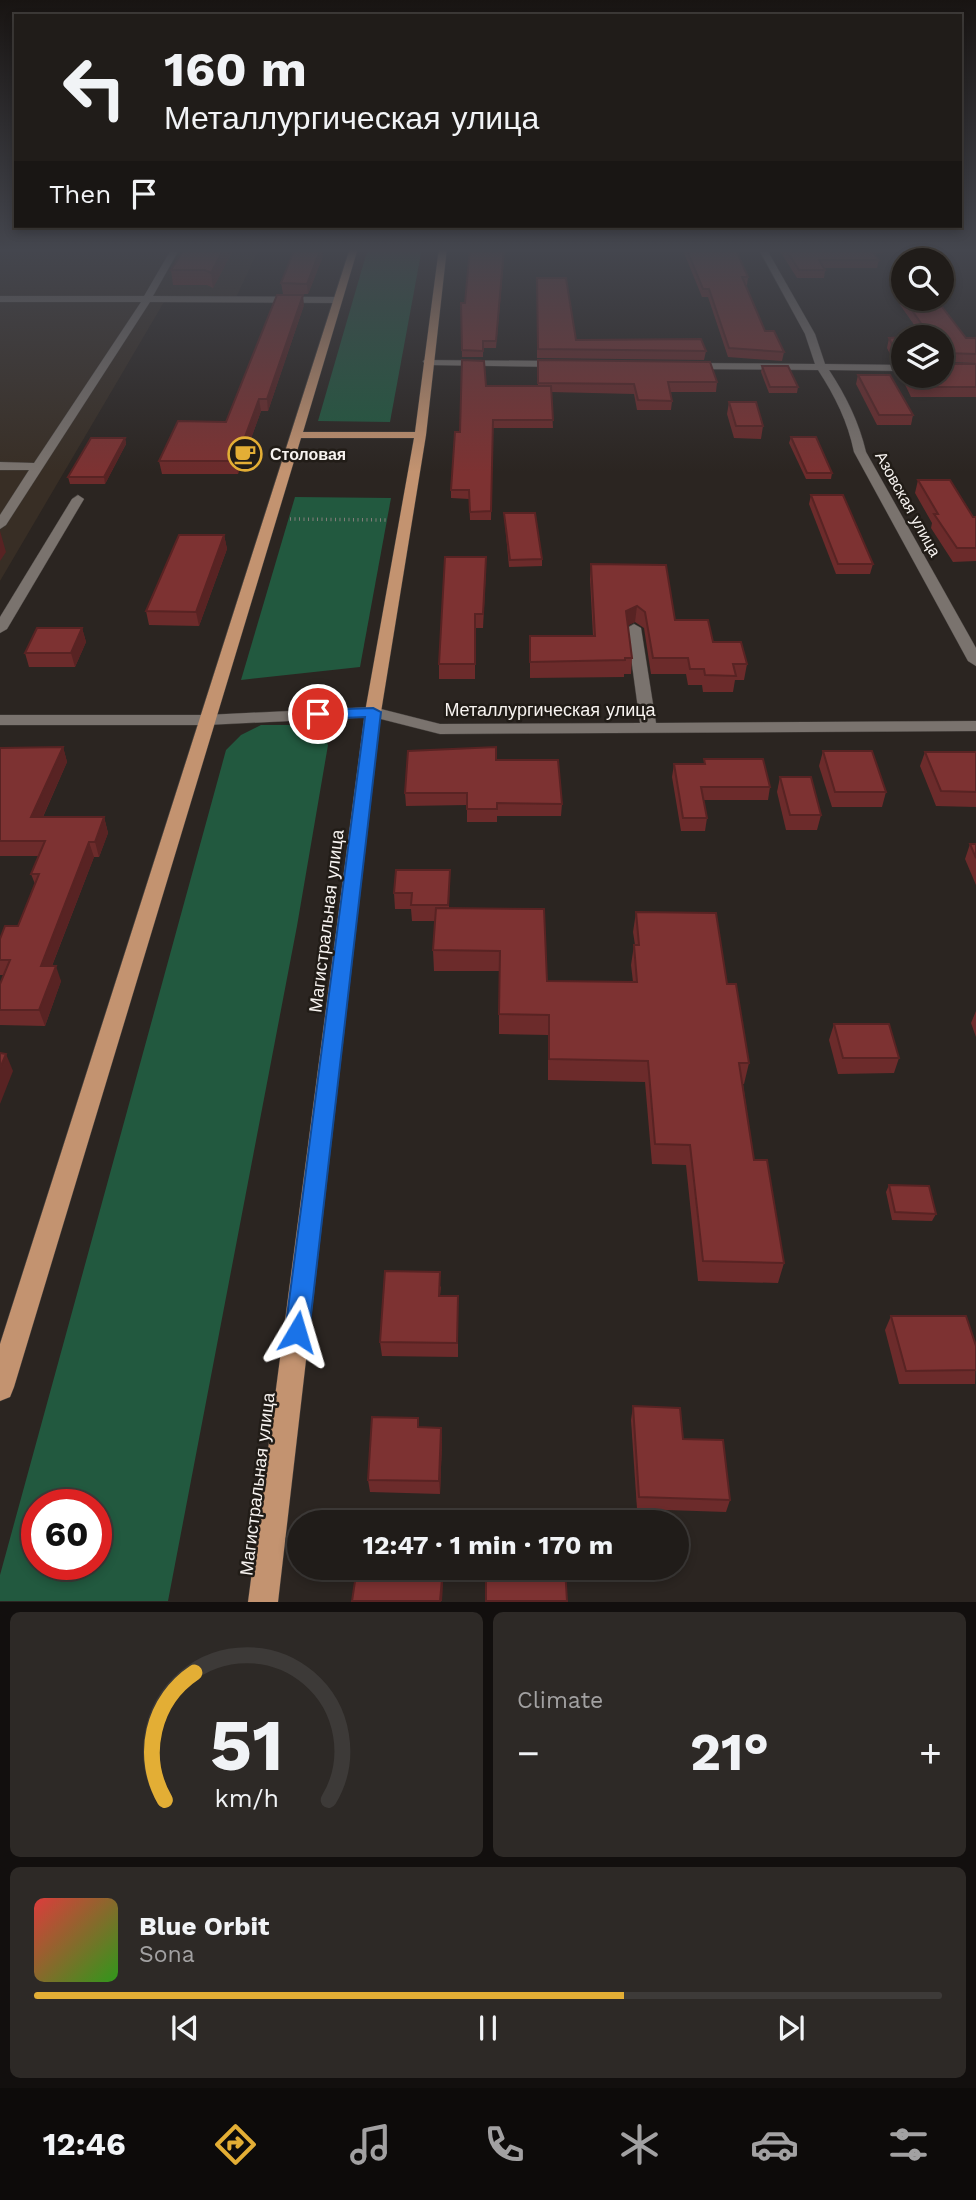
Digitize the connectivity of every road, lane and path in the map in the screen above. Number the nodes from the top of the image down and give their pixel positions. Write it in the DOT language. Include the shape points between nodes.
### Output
graph roads {
  1 [pos="131,323"];
  2 [pos="330,323"];
  3 [pos="433,323"];
  4 [pos="804,323"];
  5 [pos="428,362"];
  6 [pos="577,364"];
  7 [pos="672,365"];
  8 [pos="821,367"];
  9 [pos="891,368"];
  10 [pos="298,435"];
  11 [pos="420,435"];
  12 [pos="0,466"];
  13 [pos="36,467"];
  14 [pos="78,499"];
  15 [pos="267,519"];
  16 [pos="406,520"];
  17 [pos="0,525"];
  18 [pos="634,628"];
  19 [pos="0,629"];
  20 [pos="976,661"];
  21 [pos="373,712"];
  22 [pos="0,720"];
  23 [pos="206,720"];
  24 [pos="976,726"];
  25 [pos="649,728"];
  26 [pos="0,1387"];
  27 [pos="263,1601"];
  1 -- 13 [label="street"];
  2 -- 10 [label="main road"];
  3 -- 5 [label="main road, Магистральная улица"];
  4 -- 8 [label="street, Азовская улица"];
  5 -- 6 [label="street"];
  5 -- 11 [label="main road, Магистральная улица"];
  7 -- 8 [label="street"];
  8 -- 9 [label="street"];
  8 -- 20 [label="street, Азовская улица" via="855,430 860,453"];
  10 -- 11 [label="main road"];
  10 -- 15 [label="main road"];
  11 -- 16 [label="main road, Магистральная улица"];
  12 -- 13 [label="street"];
  13 -- 17 [label="street"];
  14 -- 19 [label="street"];
  15 -- 16 [label="path"];
  15 -- 23 [label="main road"];
  16 -- 21 [label="main road, Магистральная улица"];
  18 -- 25 [label="street"];
  21 -- 23 [label="street, Металлургическая улица"];
  21 -- 25 [label="street, Металлургическая улица" via="440,729"];
  21 -- 27 [label="main road, Магистральная улица"];
  22 -- 23 [label="street, Металлургическая улица"];
  23 -- 26 [label="main road"];
  24 -- 25 [label="street, Металлургическая улица"];
}
